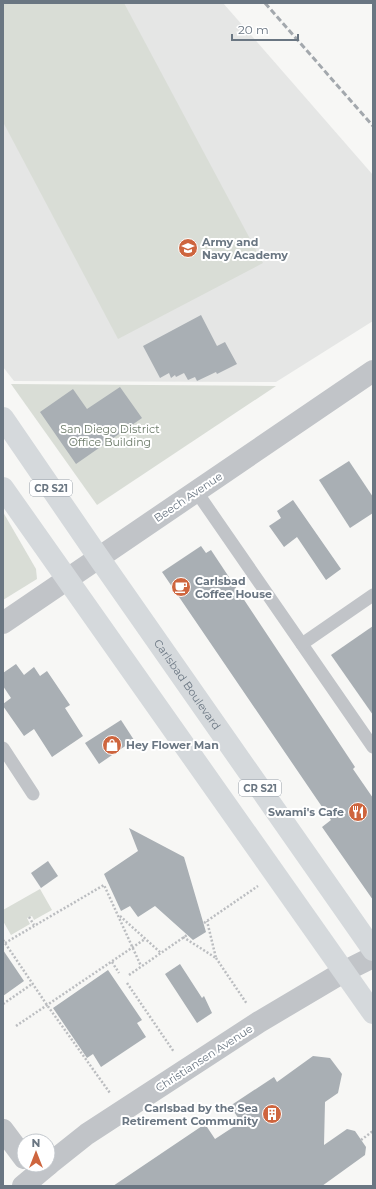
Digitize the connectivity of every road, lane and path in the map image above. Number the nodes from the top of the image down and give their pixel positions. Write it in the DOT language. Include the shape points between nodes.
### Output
graph roads {
  1 [pos="373,371"];
  2 [pos="3,418"];
  3 [pos="3,488"];
  4 [pos="196,491"];
  5 [pos="98,558"];
  6 [pos="68,579"];
  7 [pos="373,596"];
  8 [pos="3,623"];
  9 [pos="302,644"];
  10 [pos="373,747"];
  11 [pos="3,748"];
  12 [pos="33,794"];
  13 [pos="275,874"];
  14 [pos="118,915"];
  15 [pos="29,917"];
  16 [pos="207,921"];
  17 [pos="204,923"];
  18 [pos="34,925"];
  19 [pos="188,935"];
  20 [pos="184,937"];
  21 [pos="145,939"];
  22 [pos="4,942"];
  23 [pos="133,947"];
  24 [pos="373,950"];
  25 [pos="160,953"];
  26 [pos="373,957"];
  27 [pos="216,958"];
  28 [pos="112,962"];
  29 [pos="141,966"];
  30 [pos="345,972"];
  31 [pos="119,973"];
  32 [pos="129,975"];
  33 [pos="127,983"];
  34 [pos="32,984"];
  35 [pos="3,1004"];
  36 [pos="47,1005"];
  37 [pos="373,1013"];
  38 [pos="259,1022"];
  39 [pos="16,1026"];
  40 [pos="186,1070"];
  41 [pos="123,1111"];
  42 [pos="3,1130"];
  43 [pos="373,1131"];
  44 [pos="361,1140"];
  45 [pos="16,1146"];
  46 [pos="56,1155"];
  1 -- 4 [label="street, Beech Avenue"];
  2 -- 5 [label="main road, Carlsbad Boulevard / CR S21"];
  3 -- 6 [label="main road, CR S21"];
  4 -- 5 [label="street, Beech Avenue"];
  4 -- 9 [label="lane"];
  5 -- 6 [label="street, Beech Avenue"];
  5 -- 24 [label="main road, Carlsbad Boulevard / CR S21"];
  6 -- 8 [label="street, Beech Avenue"];
  6 -- 13 [label="main road, CR S21"];
  7 -- 9 [label="lane"];
  9 -- 10 [label="lane"];
  11 -- 12 [label="lane"];
  13 -- 16 [label="path"];
  13 -- 30 [label="main road, CR S21"];
  14 -- 18 [label="path" via="104,885"];
  14 -- 21 [label="path"];
  14 -- 23 [label="path"];
  15 -- 18 [label="path"];
  16 -- 17 [label="path"];
  16 -- 27 [label="path"];
  18 -- 22 [label="path"];
  19 -- 20 [label="path"];
  20 -- 25 [label="path"];
  20 -- 27 [label="path"];
  21 -- 23 [label="path"];
  21 -- 25 [label="path"];
  22 -- 34 [label="path"];
  23 -- 28 [label="path"];
  23 -- 29 [label="path"];
  25 -- 29 [label="path"];
  26 -- 30 [label="street, Christiansen Avenue"];
  27 -- 38 [label="path"];
  28 -- 31 [label="path"];
  28 -- 36 [label="path"];
  29 -- 32 [label="path"];
  30 -- 37 [label="main road, CR S21"];
  30 -- 38 [label="street, Christiansen Avenue"];
  33 -- 40 [label="path"];
  34 -- 35 [label="path"];
  34 -- 36 [label="path"];
  36 -- 39 [label="path"];
  36 -- 41 [label="path"];
  38 -- 40 [label="street, Christiansen Avenue"];
  40 -- 41 [label="street, Christiansen Avenue"];
  41 -- 46 [label="street, Christiansen Avenue"];
  42 -- 45 [label="street"];
  43 -- 44 [label="path"];
}
